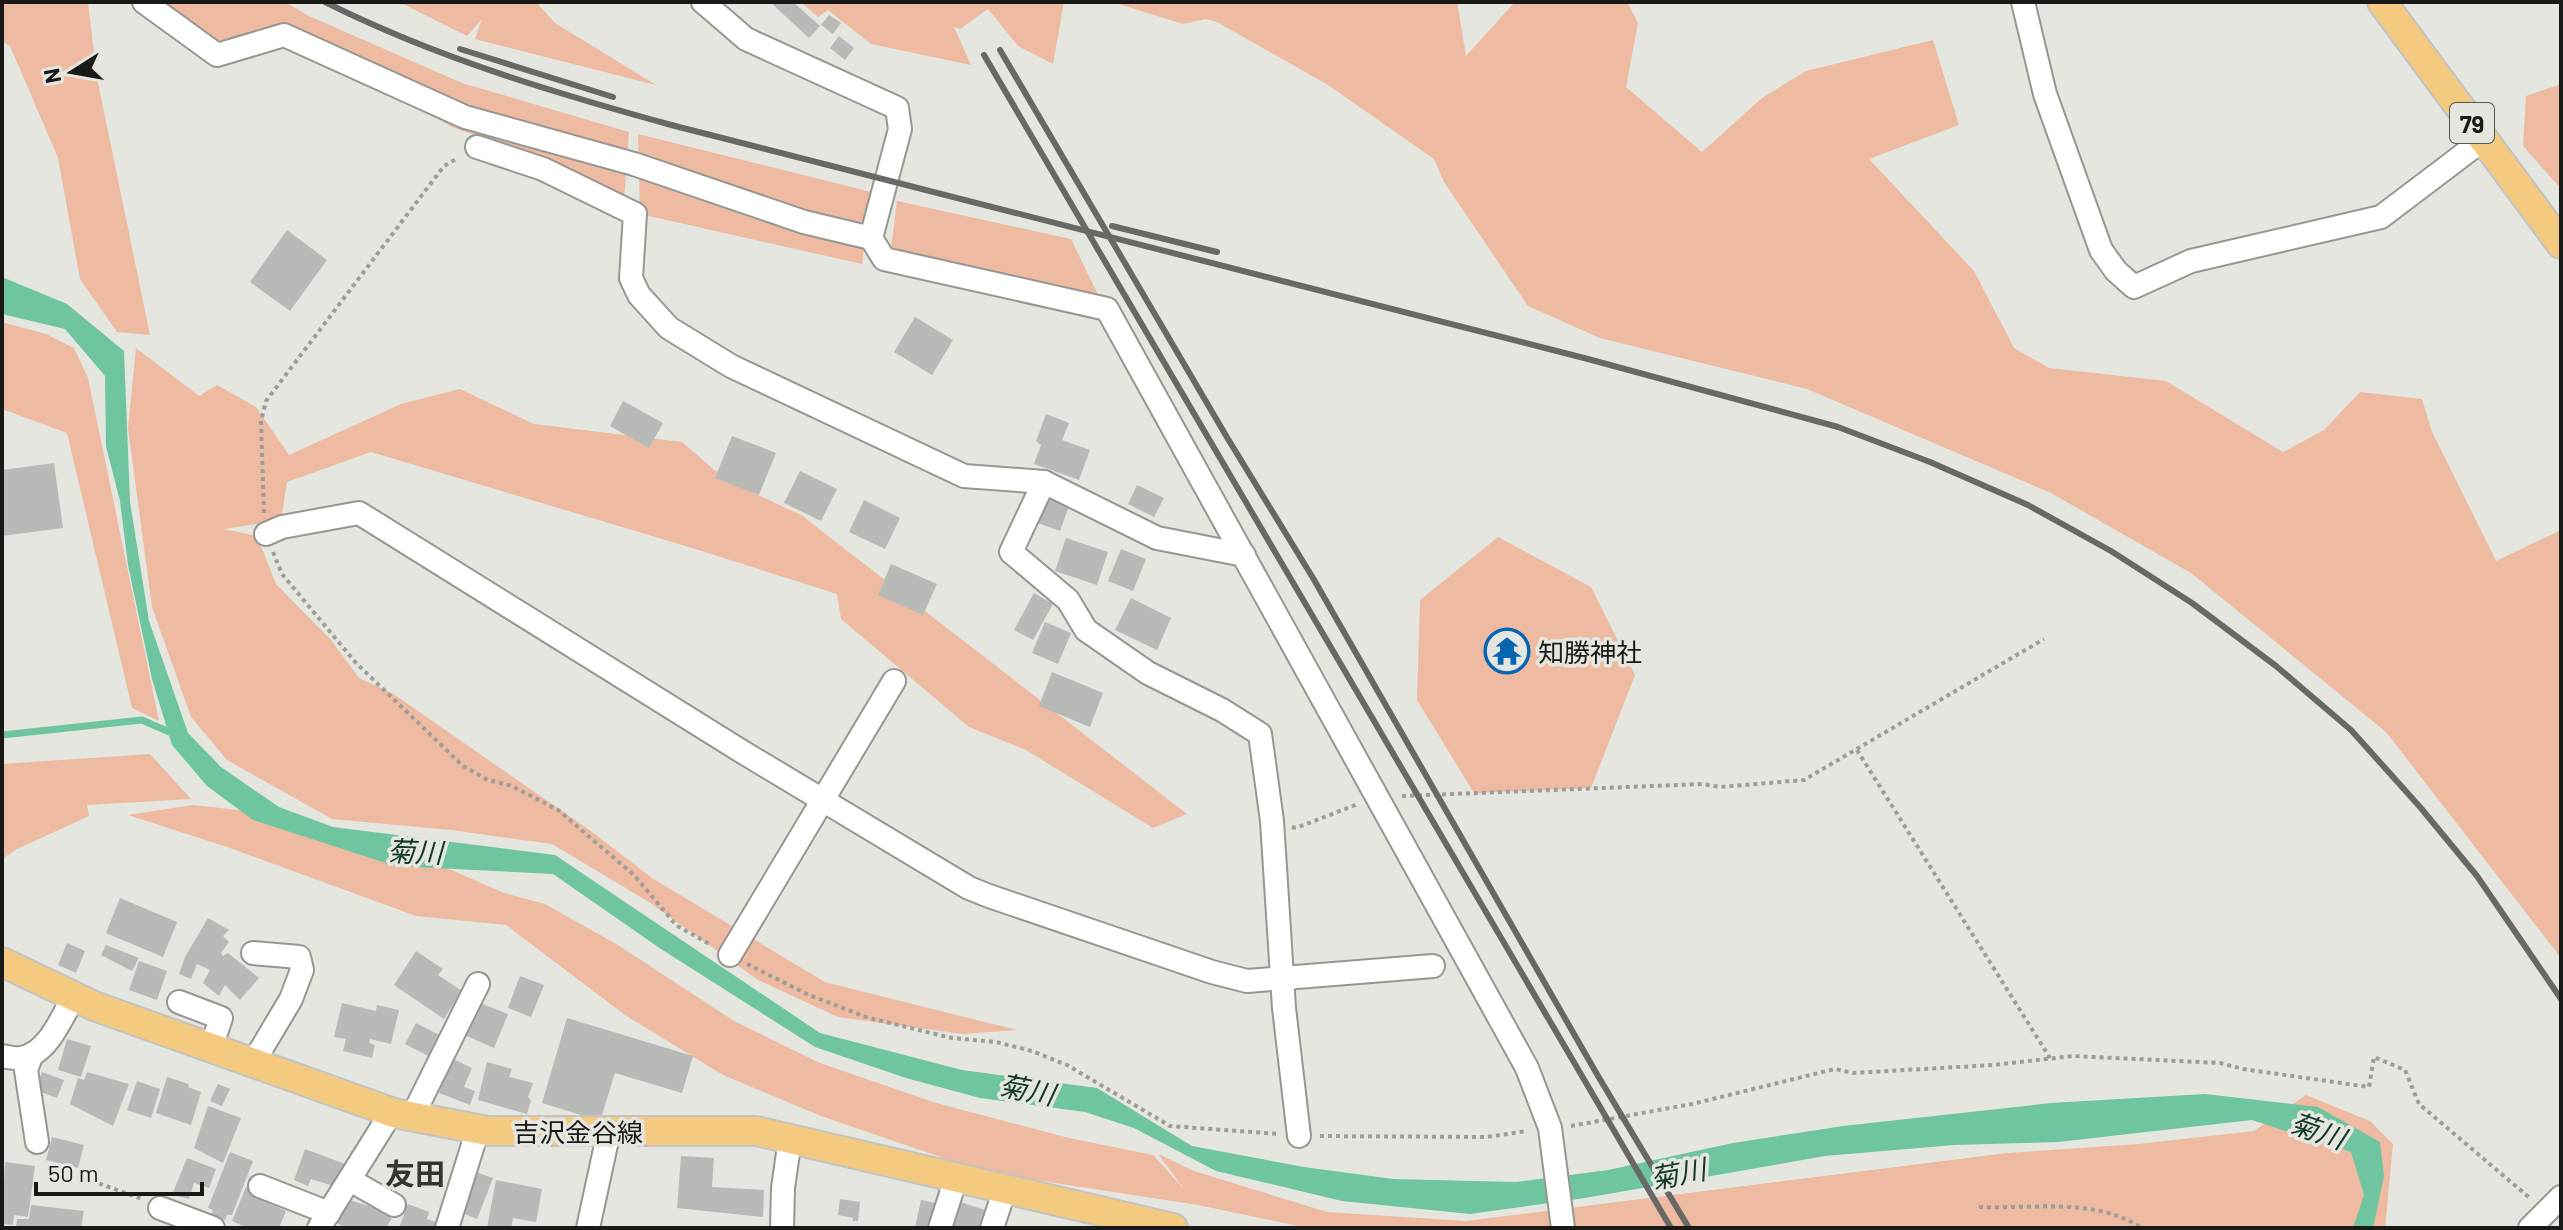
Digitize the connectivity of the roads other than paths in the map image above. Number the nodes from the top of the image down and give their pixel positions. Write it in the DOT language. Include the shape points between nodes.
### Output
graph roads {
  1 [pos="144,2"];
  2 [pos="703,2"];
  3 [pos="2023,2"];
  4 [pos="2382,2"];
  5 [pos="2484,139"];
  6 [pos="477,147"];
  7 [pos="871,238"];
  8 [pos="2561,244"];
  9 [pos="1044,482"];
  10 [pos="266,534"];
  11 [pos="1244,555"];
  12 [pos="894,681"];
  13 [pos="823,798"];
  14 [pos="253,953"];
  15 [pos="730,955"];
  16 [pos="2,962"];
  17 [pos="1433,966"];
  18 [pos="1283,979"];
  19 [pos="478,984"];
  20 [pos="74,996"];
  21 [pos="179,1002"];
  22 [pos="211,1048"];
  23 [pos="32,1054"];
  24 [pos="2,1056"];
  25 [pos="253,1063"];
  26 [pos="401,1115"];
  27 [pos="478,1129"];
  28 [pos="609,1131"];
  29 [pos="1299,1136"];
  30 [pos="790,1139"];
  31 [pos="37,1142"];
  32 [pos="956,1178"];
  33 [pos="350,1180"];
  34 [pos="260,1186"];
  35 [pos="1005,1189"];
  36 [pos="2554,1204"];
  37 [pos="394,1205"];
  38 [pos="160,1208"];
  39 [pos="324,1221"];
  40 [pos="1562,1224"];
  41 [pos="213,1228"];
  42 [pos="447,1228"];
  43 [pos="588,1228"];
  44 [pos="782,1228"];
  45 [pos="940,1228"];
  46 [pos="992,1228"];
  47 [pos="1173,1228"];
  48 [pos="2530,1228"];
  1 -- 7 [label="street" via="217,55 284,35 465,117"];
  2 -- 7 [label="street" via="746,39 897,108 900,129"];
  3 -- 5 [label="street" via="2045,94 2101,250 2134,287 2191,261 2381,217"];
  4 -- 5 [label="main road, 79"];
  5 -- 8 [label="main road, 79"];
  6 -- 9 [label="street" via="543,169 635,214 631,278 639,295 669,328 731,366 964,476"];
  7 -- 11 [label="street" via="884,259 1107,309"];
  9 -- 11 [label="street" via="1157,538"];
  9 -- 18 [label="street" via="1011,552 1068,600 1086,630 1148,673 1260,734"];
  10 -- 13 [label="street" via="359,513"];
  11 -- 40 [label="street" via="1527,1068 1550,1128"];
  12 -- 13 [label="street"];
  13 -- 15 [label="street"];
  13 -- 18 [label="street" via="989,896 1212,972 1247,981"];
  14 -- 25 [label="street" via="299,957 302,970"];
  16 -- 20 [label="main road, 吉沢金谷線"];
  17 -- 18 [label="street"];
  18 -- 29 [label="street"];
  19 -- 26 [label="street"];
  20 -- 22 [label="main road, 吉沢金谷線"];
  20 -- 23 [label="street" via="51,1036"];
  21 -- 22 [label="street" via="221,1018"];
  22 -- 25 [label="main road, 吉沢金谷線"];
  23 -- 24 [label="street"];
  23 -- 31 [label="street" via="26,1070"];
  25 -- 26 [label="main road, 吉沢金谷線"];
  26 -- 27 [label="main road, 吉沢金谷線"];
  26 -- 33 [label="street"];
  27 -- 28 [label="main road, 吉沢金谷線"];
  27 -- 42 [label="street"];
  28 -- 30 [label="main road, 吉沢金谷線" via="756,1131"];
  28 -- 43 [label="street"];
  30 -- 32 [label="main road, 吉沢金谷線"];
  30 -- 44 [label="street"];
  32 -- 35 [label="main road, 吉沢金谷線"];
  32 -- 45 [label="street"];
  33 -- 37 [label="street"];
  33 -- 39 [label="street"];
  34 -- 39 [label="street"];
  35 -- 46 [label="street"];
  35 -- 47 [label="main road, 吉沢金谷線"];
  36 -- 48 [label="street"];
  38 -- 41 [label="street"];
}
